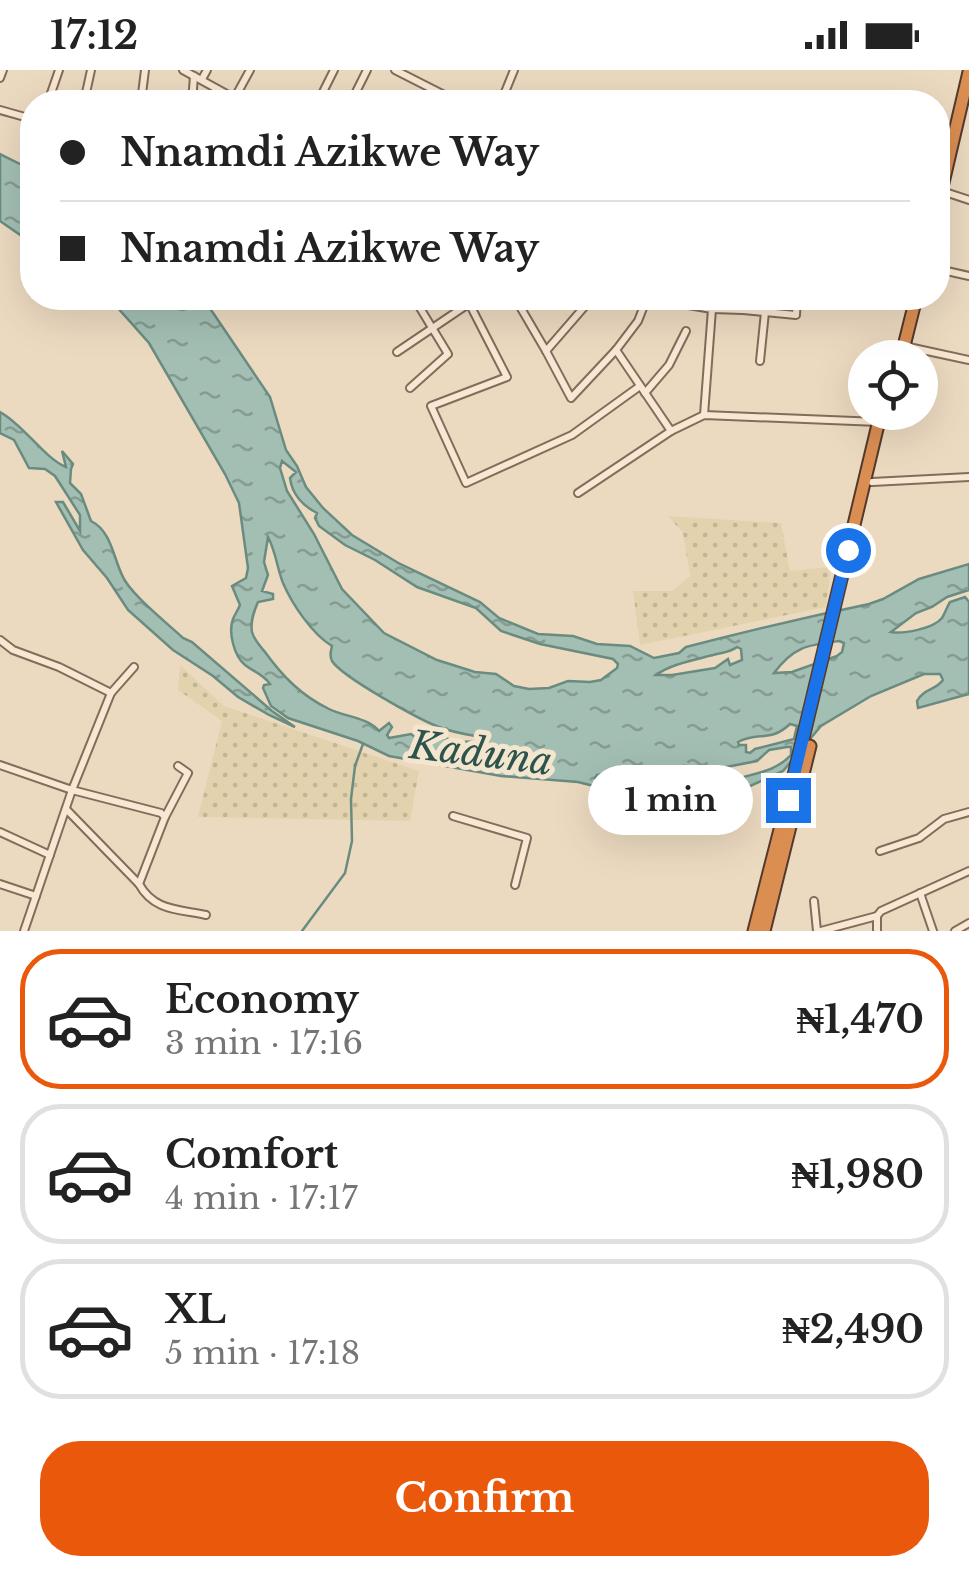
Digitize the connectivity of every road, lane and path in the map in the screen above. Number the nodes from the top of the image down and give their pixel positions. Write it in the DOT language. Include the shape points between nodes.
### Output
graph roads {
  1 [pos="3,70"];
  2 [pos="183,70"];
  3 [pos="207,70"];
  4 [pos="400,71"];
  5 [pos="966,71"];
  6 [pos="0,78"];
  7 [pos="198,78"];
  8 [pos="195,90"];
  9 [pos="218,90"];
  10 [pos="436,90"];
  11 [pos="950,140"];
  12 [pos="422,310"];
  13 [pos="455,310"];
  14 [pos="472,310"];
  15 [pos="522,310"];
  16 [pos="582,310"];
  17 [pos="642,310"];
  18 [pos="712,310"];
  19 [pos="742,310"];
  20 [pos="796,310"];
  21 [pos="909,310"];
  22 [pos="766,312"];
  23 [pos="433,328"];
  24 [pos="686,331"];
  25 [pos="903,340"];
  26 [pos="616,350"];
  27 [pos="546,351"];
  28 [pos="397,352"];
  29 [pos="938,357"];
  30 [pos="969,360"];
  31 [pos="760,361"];
  32 [pos="410,388"];
  33 [pos="642,390"];
  34 [pos="704,415"];
  35 [pos="848,416"];
  36 [pos="880,430"];
  37 [pos="881,430"];
  38 [pos="671,431"];
  39 [pos="969,477"];
  40 [pos="872,482"];
  41 [pos="578,493"];
  42 [pos="845,583"];
  43 [pos="0,640"];
  44 [pos="134,668"];
  45 [pos="111,693"];
  46 [pos="0,764"];
  47 [pos="178,766"];
  48 [pos="800,768"];
  49 [pos="72,790"];
  50 [pos="66,809"];
  51 [pos="969,812"];
  52 [pos="453,816"];
  53 [pos="165,818"];
  54 [pos="0,832"];
  55 [pos="880,851"];
  56 [pos="50,855"];
  57 [pos="969,871"];
  58 [pos="0,884"];
  59 [pos="139,884"];
  60 [pos="514,885"];
  61 [pos="920,893"];
  62 [pos="36,896"];
  63 [pos="814,901"];
  64 [pos="206,915"];
  65 [pos="877,916"];
  66 [pos="969,923"];
  67 [pos="24,931"];
  68 [pos="754,931"];
  69 [pos="764,931"];
  70 [pos="819,931"];
  71 [pos="877,931"];
  72 [pos="933,931"];
  73 [pos="955,931"];
  1 -- 6 [label="street"];
  2 -- 7 [label="street"];
  3 -- 7 [label="street"];
  4 -- 10 [label="street"];
  5 -- 11 [label="highway"];
  7 -- 8 [label="street"];
  7 -- 9 [label="street"];
  12 -- 23 [label="street"];
  13 -- 23 [label="street"];
  14 -- 33 [label="street" via="508,377 432,406 466,483 572,435"];
  15 -- 27 [label="street"];
  16 -- 27 [label="street"];
  17 -- 26 [label="street"];
  18 -- 34 [label="street"];
  19 -- 22 [label="street"];
  20 -- 22 [label="street"];
  21 -- 25 [label="highway"];
  22 -- 31 [label="street"];
  23 -- 28 [label="street"];
  23 -- 32 [label="street" via="448,354"];
  24 -- 33 [label="street" via="669,364"];
  26 -- 27 [label="street" via="572,398"];
  26 -- 33 [label="street"];
  29 -- 30 [label="street"];
  33 -- 38 [label="street"];
  34 -- 35 [label="street"];
  34 -- 38 [label="street"];
  36 -- 42 [label="highway"];
  37 -- 40 [label="highway"];
  38 -- 41 [label="street"];
  39 -- 40 [label="street"];
  40 -- 42 [label="highway"];
  42 -- 48 [label="highway"];
  43 -- 45 [label="street"];
  44 -- 45 [label="street"];
  45 -- 49 [label="street"];
  46 -- 49 [label="street"];
  47 -- 53 [label="street" via="188,773"];
  48 -- 68 [label="highway"];
  48 -- 69 [label="highway"];
  49 -- 50 [label="street"];
  49 -- 53 [label="street"];
  50 -- 56 [label="street"];
  50 -- 59 [label="street"];
  51 -- 55 [label="street"];
  52 -- 60 [label="street" via="527,838"];
  53 -- 59 [label="street"];
  54 -- 56 [label="street"];
  56 -- 62 [label="street"];
  57 -- 61 [label="street"];
  58 -- 62 [label="street"];
  59 -- 64 [label="street" via="158,905"];
  61 -- 65 [label="street"];
  61 -- 72 [label="street"];
  62 -- 67 [label="street"];
  63 -- 70 [label="street"];
  65 -- 70 [label="street"];
  65 -- 71 [label="street"];
  66 -- 73 [label="street"];
}
